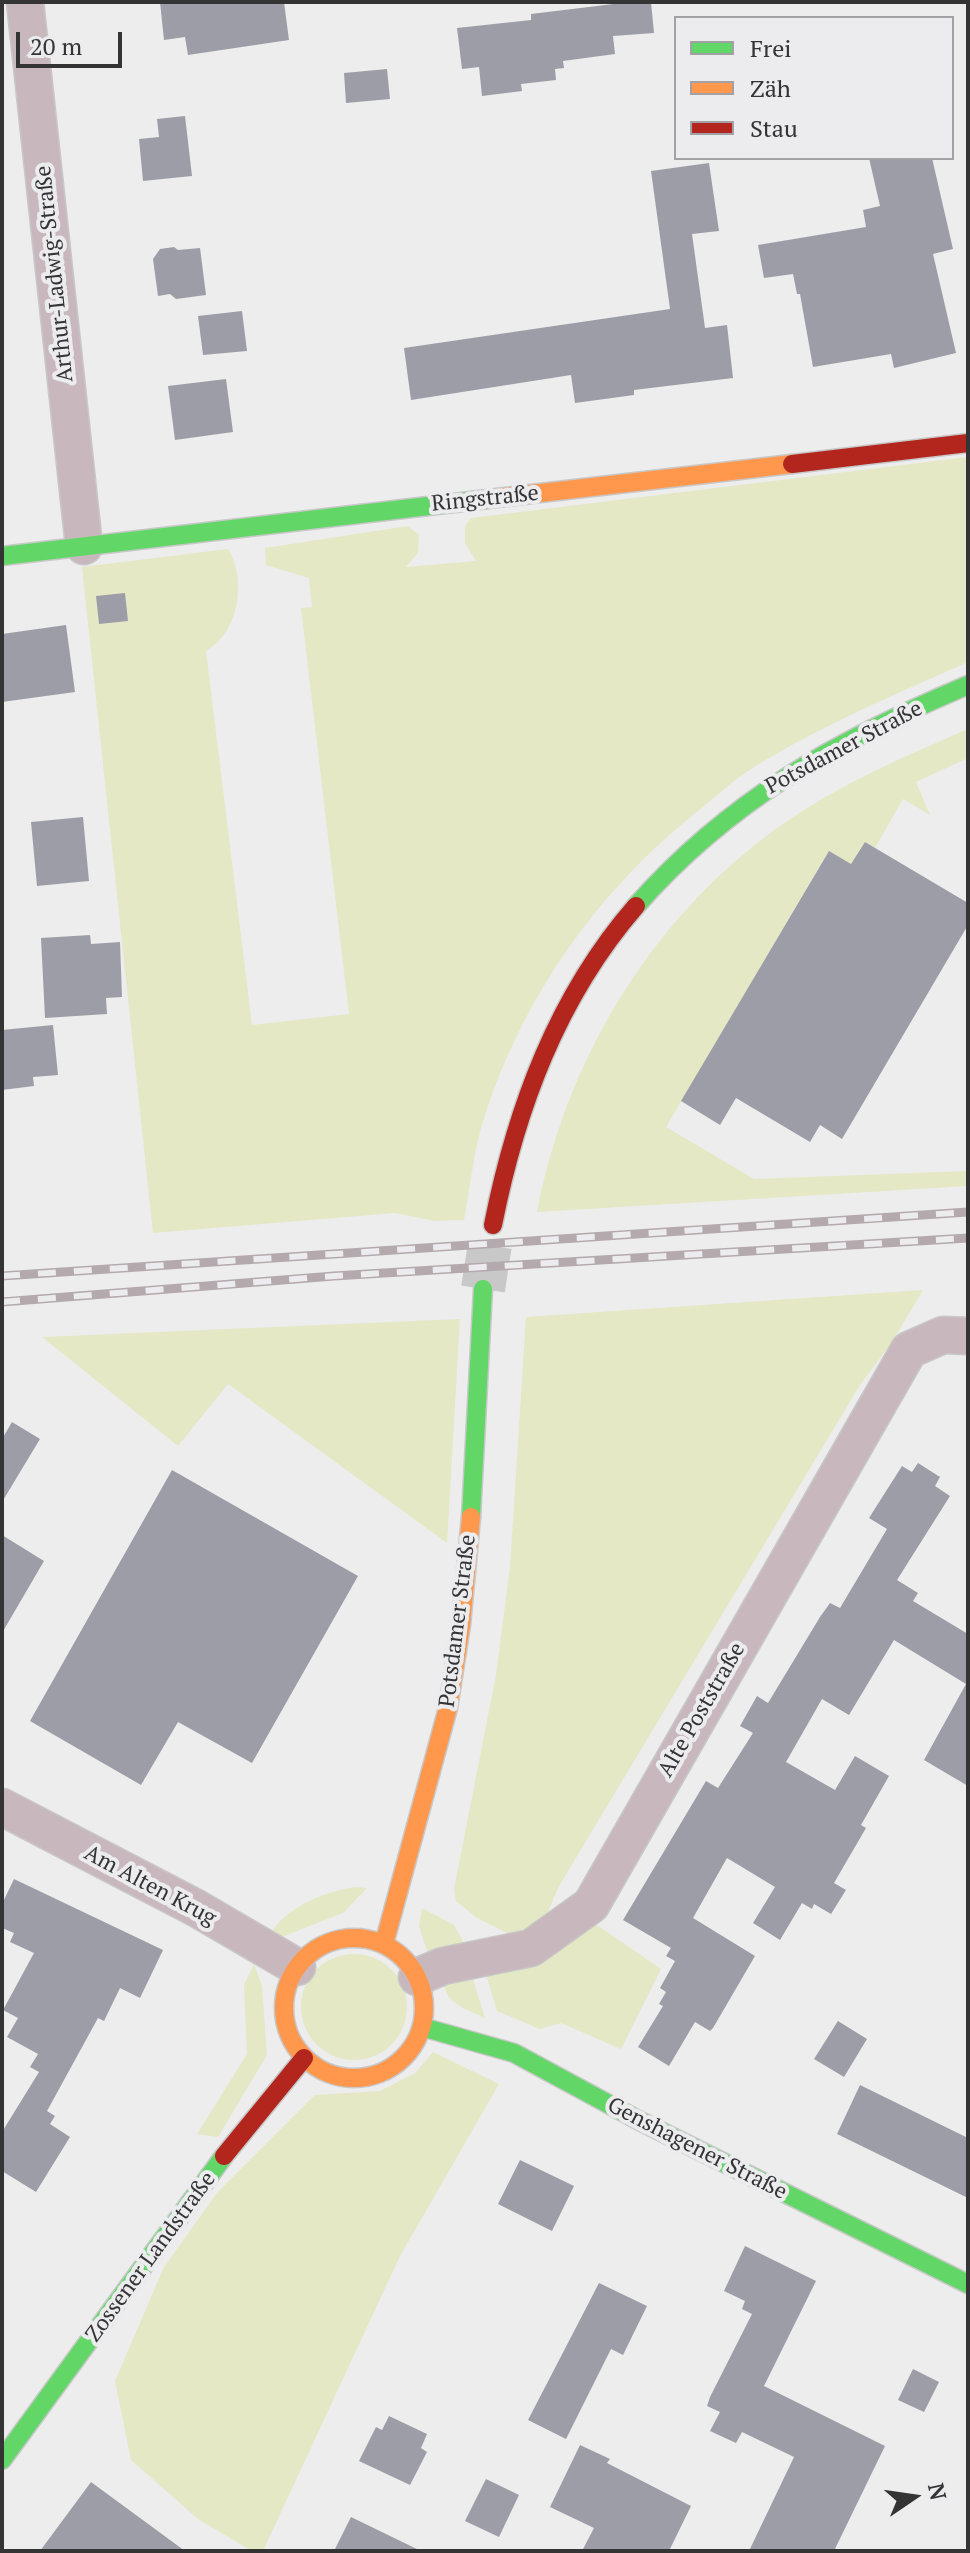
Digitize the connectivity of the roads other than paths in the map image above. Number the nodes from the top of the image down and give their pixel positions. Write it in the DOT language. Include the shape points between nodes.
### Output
graph roads {
  1 [pos="25,2"];
  2 [pos="968,443"];
  3 [pos="84,546"];
  4 [pos="2,556"];
  5 [pos="968,685"];
  6 [pos="493,1225"];
  7 [pos="483,1289"];
  8 [pos="968,1336"];
  9 [pos="2,1807"];
  10 [pos="384,1944"];
  11 [pos="297,1967"];
  12 [pos="417,1977"];
  13 [pos="422,2027"];
  14 [pos="304,2058"];
  15 [pos="968,2284"];
  16 [pos="2,2460"];
  1 -- 3 [label="street, Arthur-Ladwig-Straße"];
  2 -- 3 [label="main road, Ringstraße"];
  3 -- 4 [label="main road, Ringstraße"];
  5 -- 6 [label="main road, Potsdamer Straße" via="836,746 772,783 661,877 612,934 570,997 508,1143"];
  7 -- 10 [label="main road, Potsdamer Straße" via="468,1551 455,1672 435,1772"];
  8 -- 12 [label="street, Alte Poststraße" via="943,1335 909,1350 591,1905 531,1948 443,1966"];
  9 -- 11 [label="street, Am Alten Krug"];
  10 -- 11 [label="main road" via="336,1940 314,1950"];
  10 -- 12 [label="main road"];
  11 -- 14 [label="main road" via="286,1989 284,2014 290,2038"];
  12 -- 13 [label="main road" via="425,2007"];
  13 -- 14 [label="main road" via="406,2056 367,2078 333,2075"];
  13 -- 15 [label="main road, Genshagener Straße" via="514,2053"];
  14 -- 16 [label="main road, Zossener Landstraße" via="230,2148"];
}
